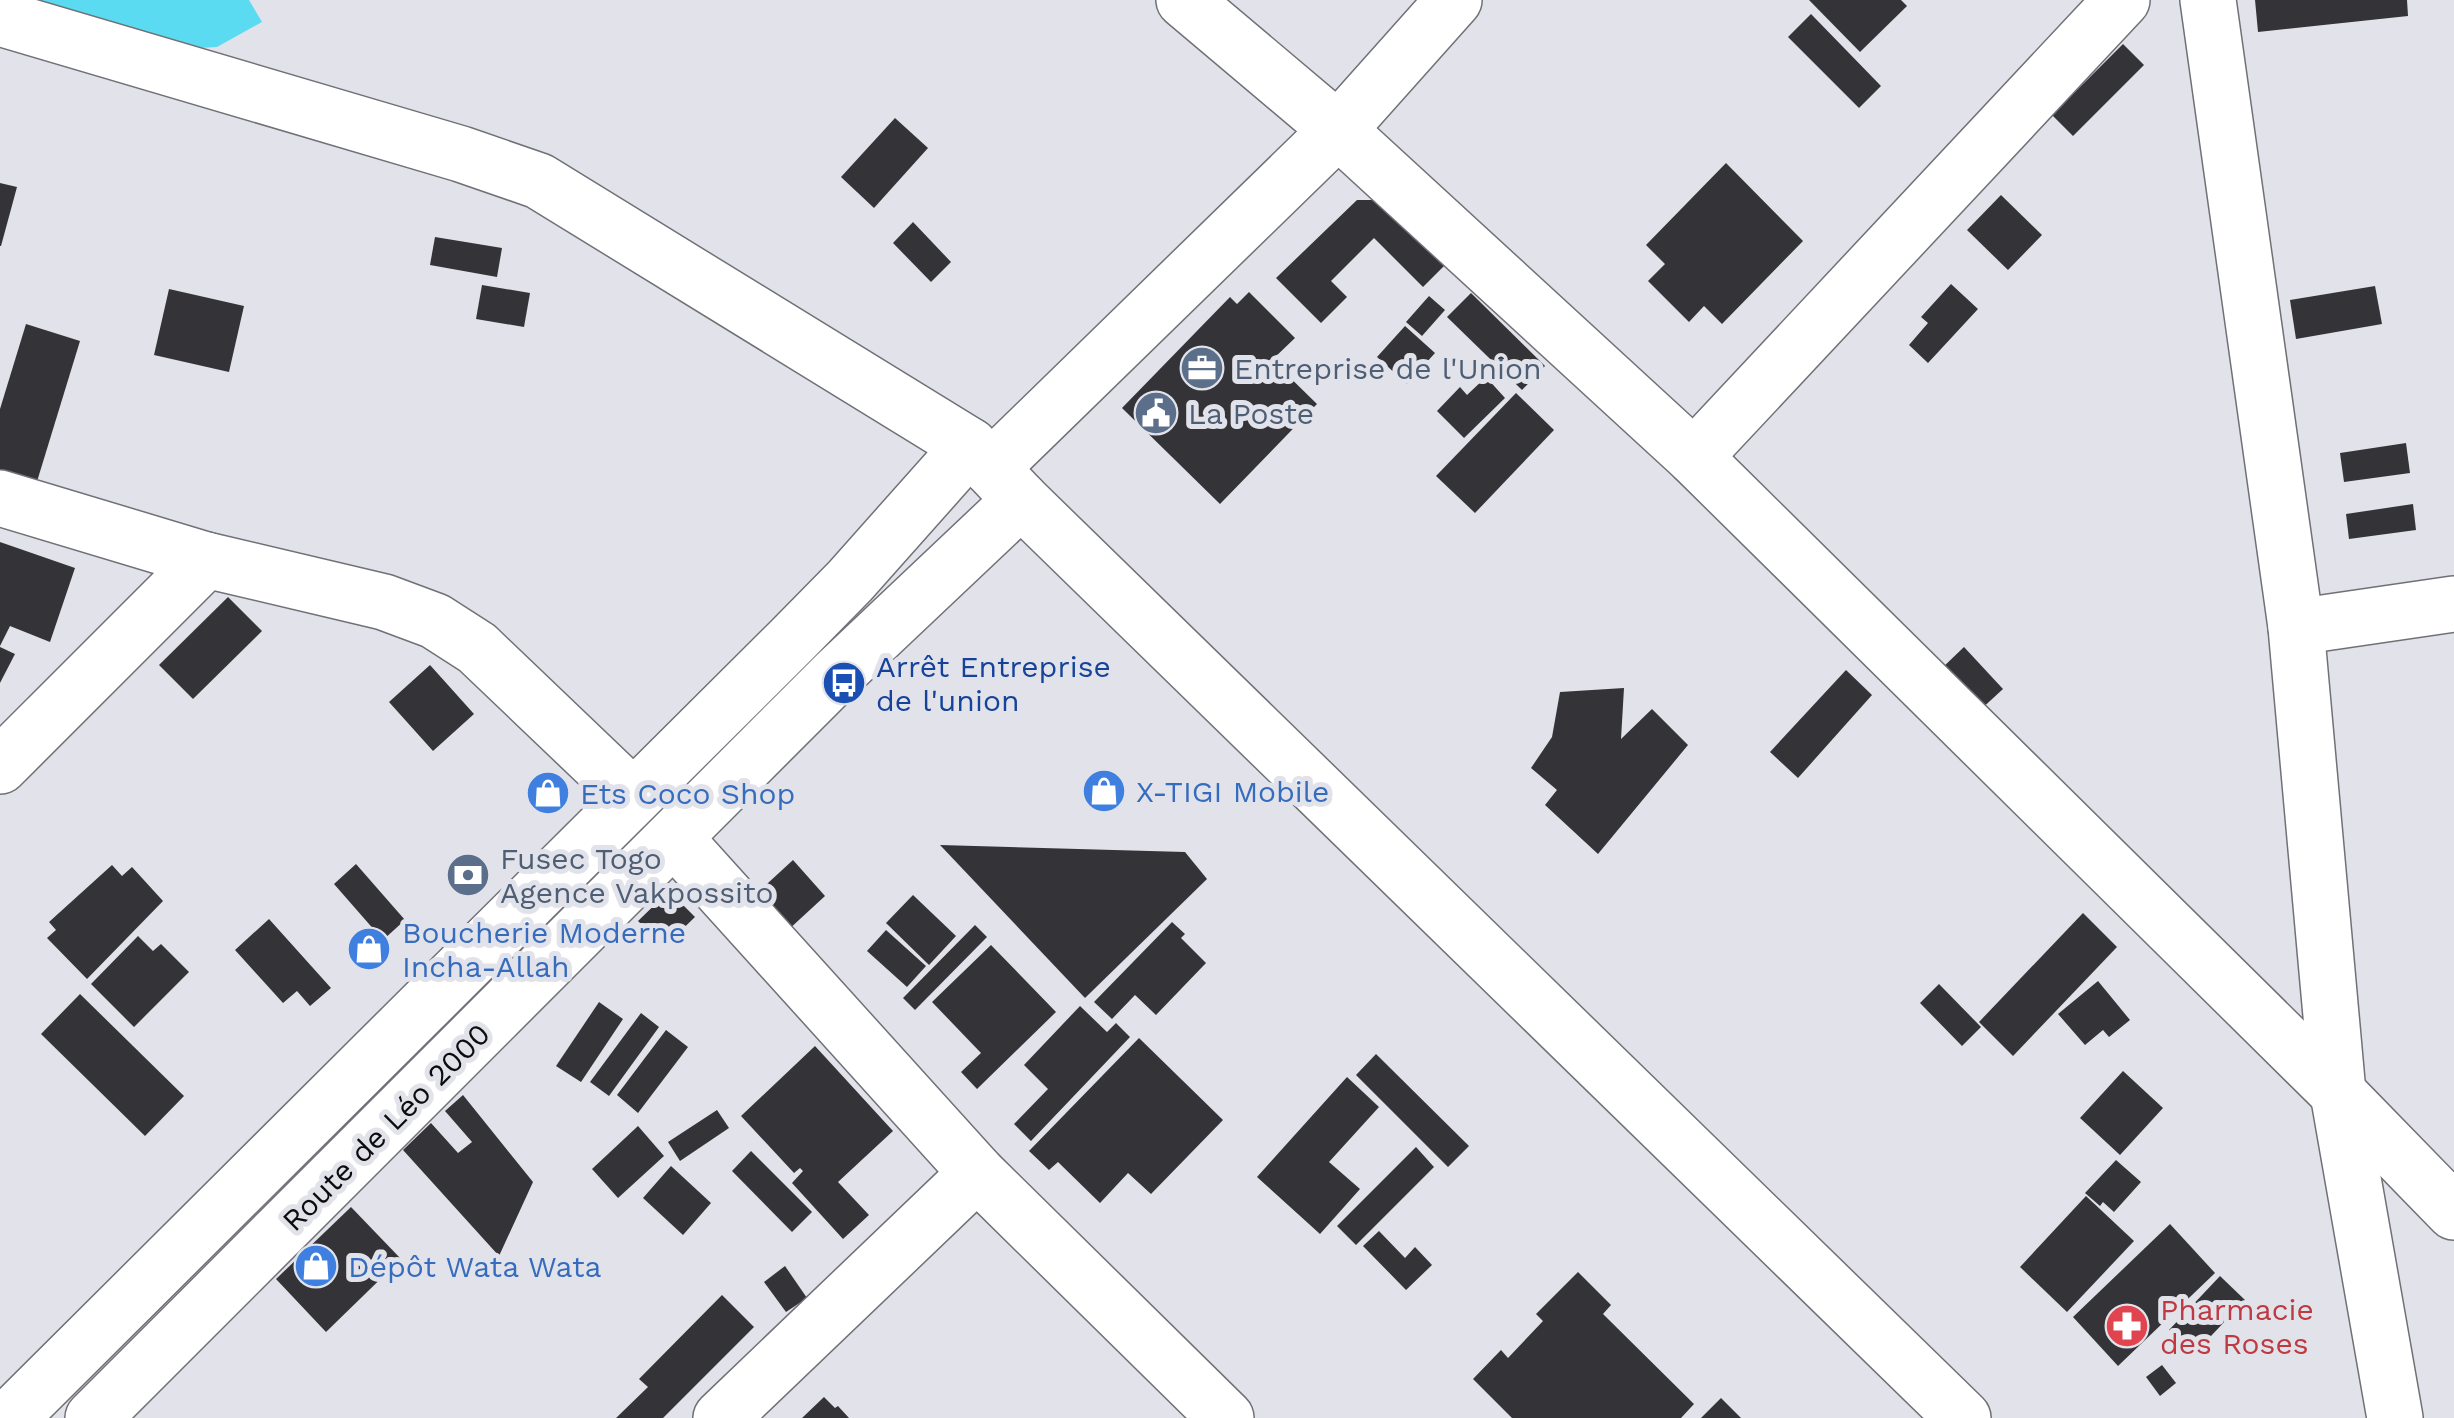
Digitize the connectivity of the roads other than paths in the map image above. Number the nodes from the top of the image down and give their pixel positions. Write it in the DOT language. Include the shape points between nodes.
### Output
graph roads {
  1 [pos="1184,0"];
  2 [pos="1454,0"];
  3 [pos="2122,0"];
  4 [pos="2208,0"];
  5 [pos="0,18"];
  6 [pos="1338,130"];
  7 [pos="1694,457"];
  8 [pos="994,471"];
  9 [pos="0,498"];
  10 [pos="206,560"];
  11 [pos="2454,604"];
  12 [pos="2296,627"];
  13 [pos="0,766"];
  14 [pos="634,797"];
  15 [pos="675,839"];
  16 [pos="2338,1093"];
  17 [pos="977,1173"];
  18 [pos="2454,1212"];
  19 [pos="10,1418"];
  20 [pos="93,1418"];
  21 [pos="721,1418"];
  22 [pos="1226,1418"];
  23 [pos="1963,1418"];
  24 [pos="2395,1418"];
  1 -- 6 [label="street"];
  2 -- 6 [label="street"];
  3 -- 7 [label="street"];
  4 -- 12 [label="street"];
  5 -- 8 [label="street" via="539,181"];
  6 -- 7 [label="street"];
  6 -- 8 [label="street"];
  7 -- 16 [label="street"];
  8 -- 14 [label="street" via="850,581"];
  8 -- 15 [label="street, Route de Léo 2000" via="863,650"];
  8 -- 23 [label="street"];
  9 -- 10 [label="street"];
  10 -- 13 [label="street"];
  10 -- 14 [label="street" via="384,602 435,621 477,648"];
  11 -- 12 [label="street"];
  12 -- 16 [label="street"];
  14 -- 19 [label="street"];
  15 -- 17 [label="street"];
  15 -- 20 [label="street, Route de Léo 2000"];
  16 -- 18 [label="street"];
  16 -- 24 [label="street"];
  17 -- 21 [label="street"];
  17 -- 22 [label="street"];
}
